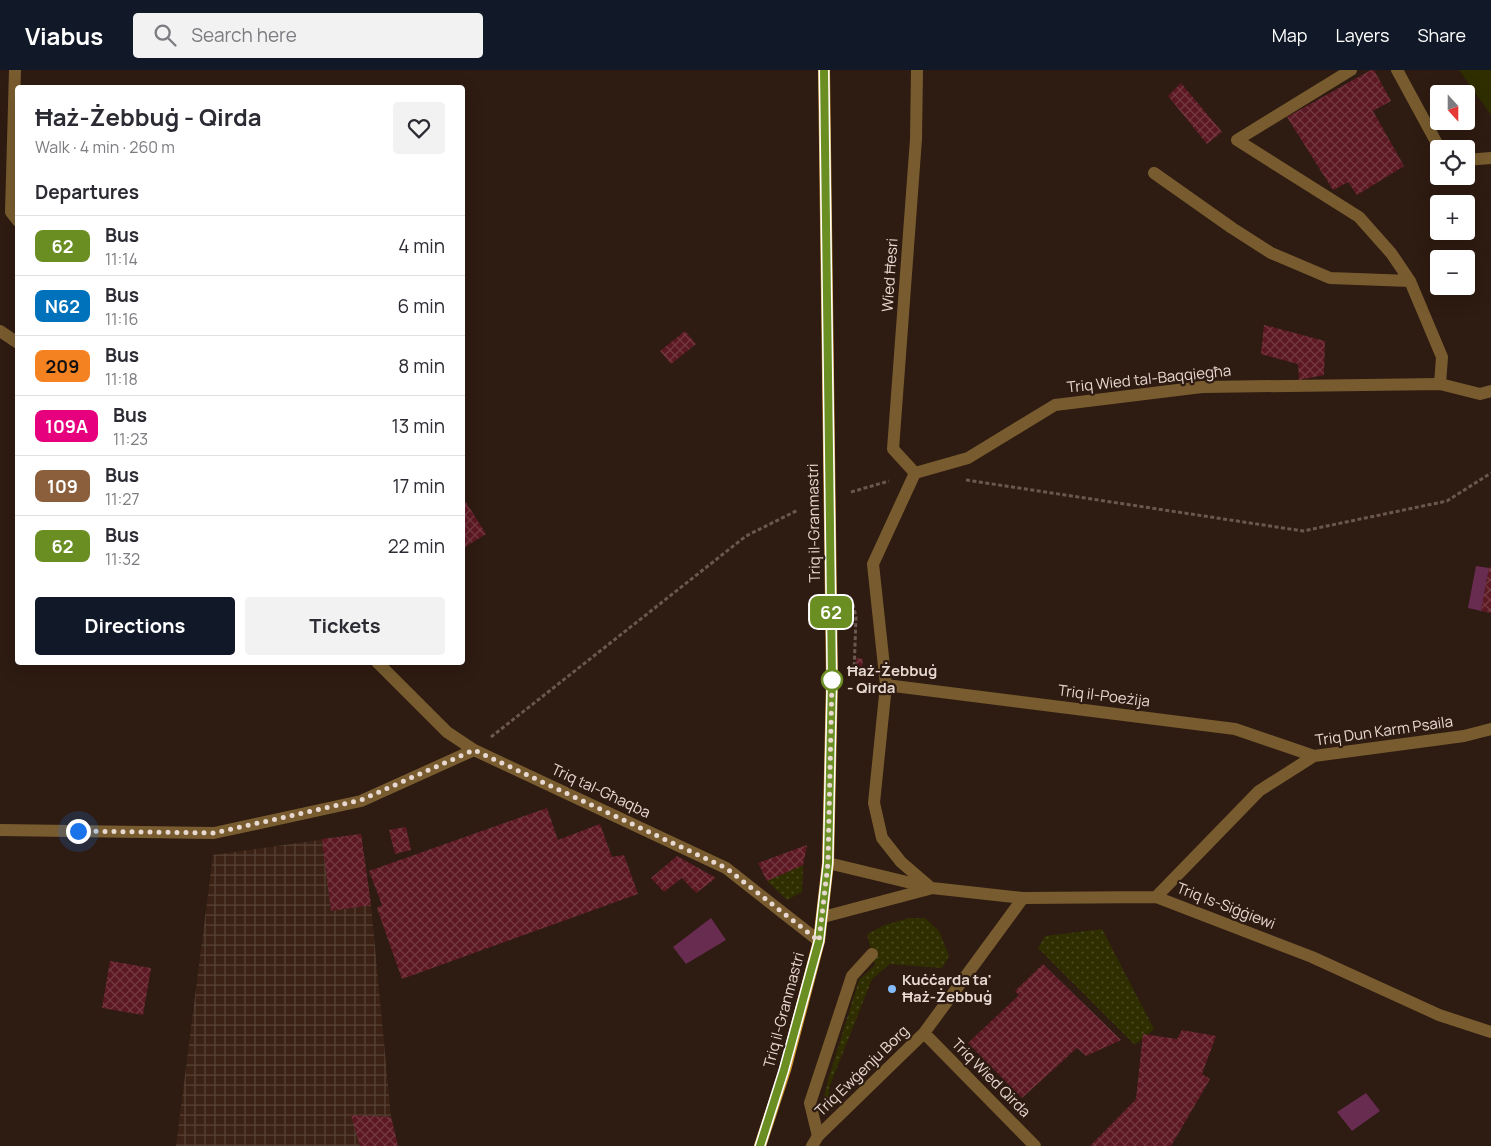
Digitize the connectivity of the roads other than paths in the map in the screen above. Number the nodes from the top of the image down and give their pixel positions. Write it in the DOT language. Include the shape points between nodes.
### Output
graph roads {
  1 [pos="15,70"];
  2 [pos="824,70"];
  3 [pos="917,70"];
  4 [pos="1351,70"];
  5 [pos="1397,70"];
  6 [pos="1435,140"];
  7 [pos="1491,158"];
  8 [pos="1475,159"];
  9 [pos="1154,172"];
  10 [pos="15,217"];
  11 [pos="1410,281"];
  12 [pos="0,331"];
  13 [pos="15,341"];
  14 [pos="1440,384"];
  15 [pos="1491,391"];
  16 [pos="915,473"];
  17 [pos="380,665"];
  18 [pos="886,685"];
  19 [pos="1491,729"];
  20 [pos="474,750"];
  21 [pos="1314,756"];
  22 [pos="0,830"];
  23 [pos="828,863"];
  24 [pos="932,888"];
  25 [pos="1156,897"];
  26 [pos="1023,898"];
  27 [pos="823,917"];
  28 [pos="819,941"];
  29 [pos="872,954"];
  30 [pos="1491,1032"];
  31 [pos="924,1033"];
  32 [pos="815,1141"];
  33 [pos="760,1146"];
  34 [pos="1035,1146"];
  1 -- 10 [label="street" via="11,212"];
  2 -- 23 [label="main road, Triq il-Granmastri" via="832,680"];
  3 -- 16 [label="street, Wied Ħesri" via="916,140 893,449"];
  4 -- 11 [label="street" via="1237,140 1359,217 1391,253"];
  5 -- 6 [label="street"];
  7 -- 8 [label="street"];
  9 -- 11 [label="street" via="1271,253 1330,278"];
  11 -- 14 [label="street" via="1442,357"];
  12 -- 13 [label="street"];
  14 -- 15 [label="street, Triq Wied tal-Baqqiegħa" via="1480,394"];
  14 -- 16 [label="street, Triq Wied tal-Baqqiegħa" via="1202,387 1055,405 968,458"];
  16 -- 18 [label="street" via="873,564"];
  17 -- 20 [label="street, Triq tal-Għaqba" via="447,732"];
  18 -- 21 [label="street, Triq il-Poeżija" via="1236,729"];
  18 -- 24 [label="street" via="874,803 882,838 901,862"];
  19 -- 21 [label="street, Triq Dun Karm Psaila" via="1464,736"];
  20 -- 22 [label="street" via="361,800 214,833"];
  20 -- 28 [label="street, Triq tal-Għaqba" via="726,868"];
  21 -- 25 [label="street, Triq Dun Karm Psaila" via="1259,791"];
  23 -- 24 [label="street, Triq Is-Siġġiewi"];
  23 -- 27 [label="main road, Triq il-Granmastri"];
  24 -- 26 [label="street, Triq Is-Siġġiewi"];
  24 -- 27 [label="street, Triq Is-Siġġiewi"];
  25 -- 26 [label="street, Triq Is-Siġġiewi"];
  25 -- 30 [label="street, Triq Is-Siġġiewi" via="1312,957 1439,1015"];
  26 -- 31 [label="street, Triq Ewġenju Borg"];
  27 -- 28 [label="main road, Triq il-Granmastri"];
  28 -- 33 [label="main road, Triq il-Granmastri"];
  29 -- 32 [label="street" via="852,976 810,1103"];
  31 -- 32 [label="street, Triq Ewġenju Borg"];
  31 -- 34 [label="street, Triq Wied Qirda"];
}
